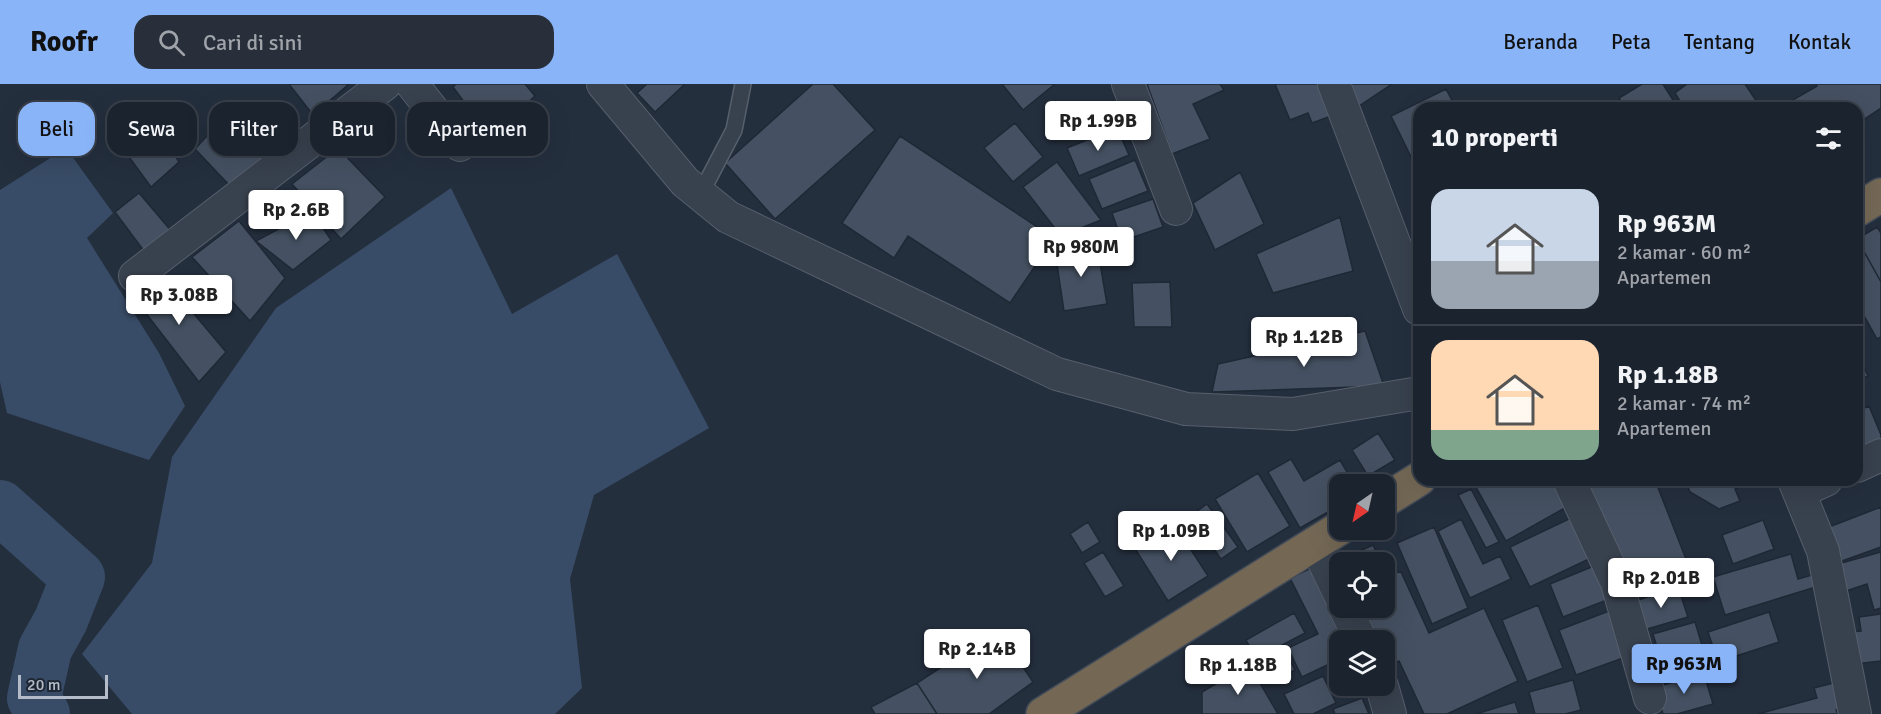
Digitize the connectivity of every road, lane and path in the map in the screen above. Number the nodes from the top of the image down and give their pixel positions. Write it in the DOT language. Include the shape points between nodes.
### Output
graph roads {
  1 [pos="385,84"];
  2 [pos="412,84"];
  3 [pos="603,84"];
  4 [pos="743,84"];
  5 [pos="1128,84"];
  6 [pos="1334,84"];
  7 [pos="426,102"];
  8 [pos="700,195"];
  9 [pos="1881,195"];
  10 [pos="1863,206"];
  11 [pos="1176,209"];
  12 [pos="135,276"];
  13 [pos="1413,293"];
  14 [pos="1413,394"];
  15 [pos="1881,455"];
  16 [pos="1863,463"];
  17 [pos="1413,483"];
  18 [pos="1572,486"];
  19 [pos="1807,486"];
  20 [pos="1395,494"];
  21 [pos="1327,535"];
  22 [pos="1331,552"];
  23 [pos="1385,696"];
  24 [pos="1650,698"];
  25 [pos="1043,714"];
  26 [pos="1390,714"];
  27 [pos="1855,714"];
  1 -- 12 [label="street"];
  2 -- 7 [label="street"];
  3 -- 8 [label="street"];
  4 -- 8 [label="lane" via="734,130"];
  5 -- 11 [label="street"];
  6 -- 13 [label="street"];
  8 -- 14 [label="street" via="728,217 1067,377 1186,409 1293,414"];
  9 -- 10 [label="highway"];
  15 -- 16 [label="street"];
  17 -- 20 [label="highway"];
  18 -- 24 [label="street" via="1617,583"];
  19 -- 27 [label="street"];
  21 -- 22 [label="street"];
  21 -- 25 [label="highway"];
  23 -- 26 [label="street"];
}
